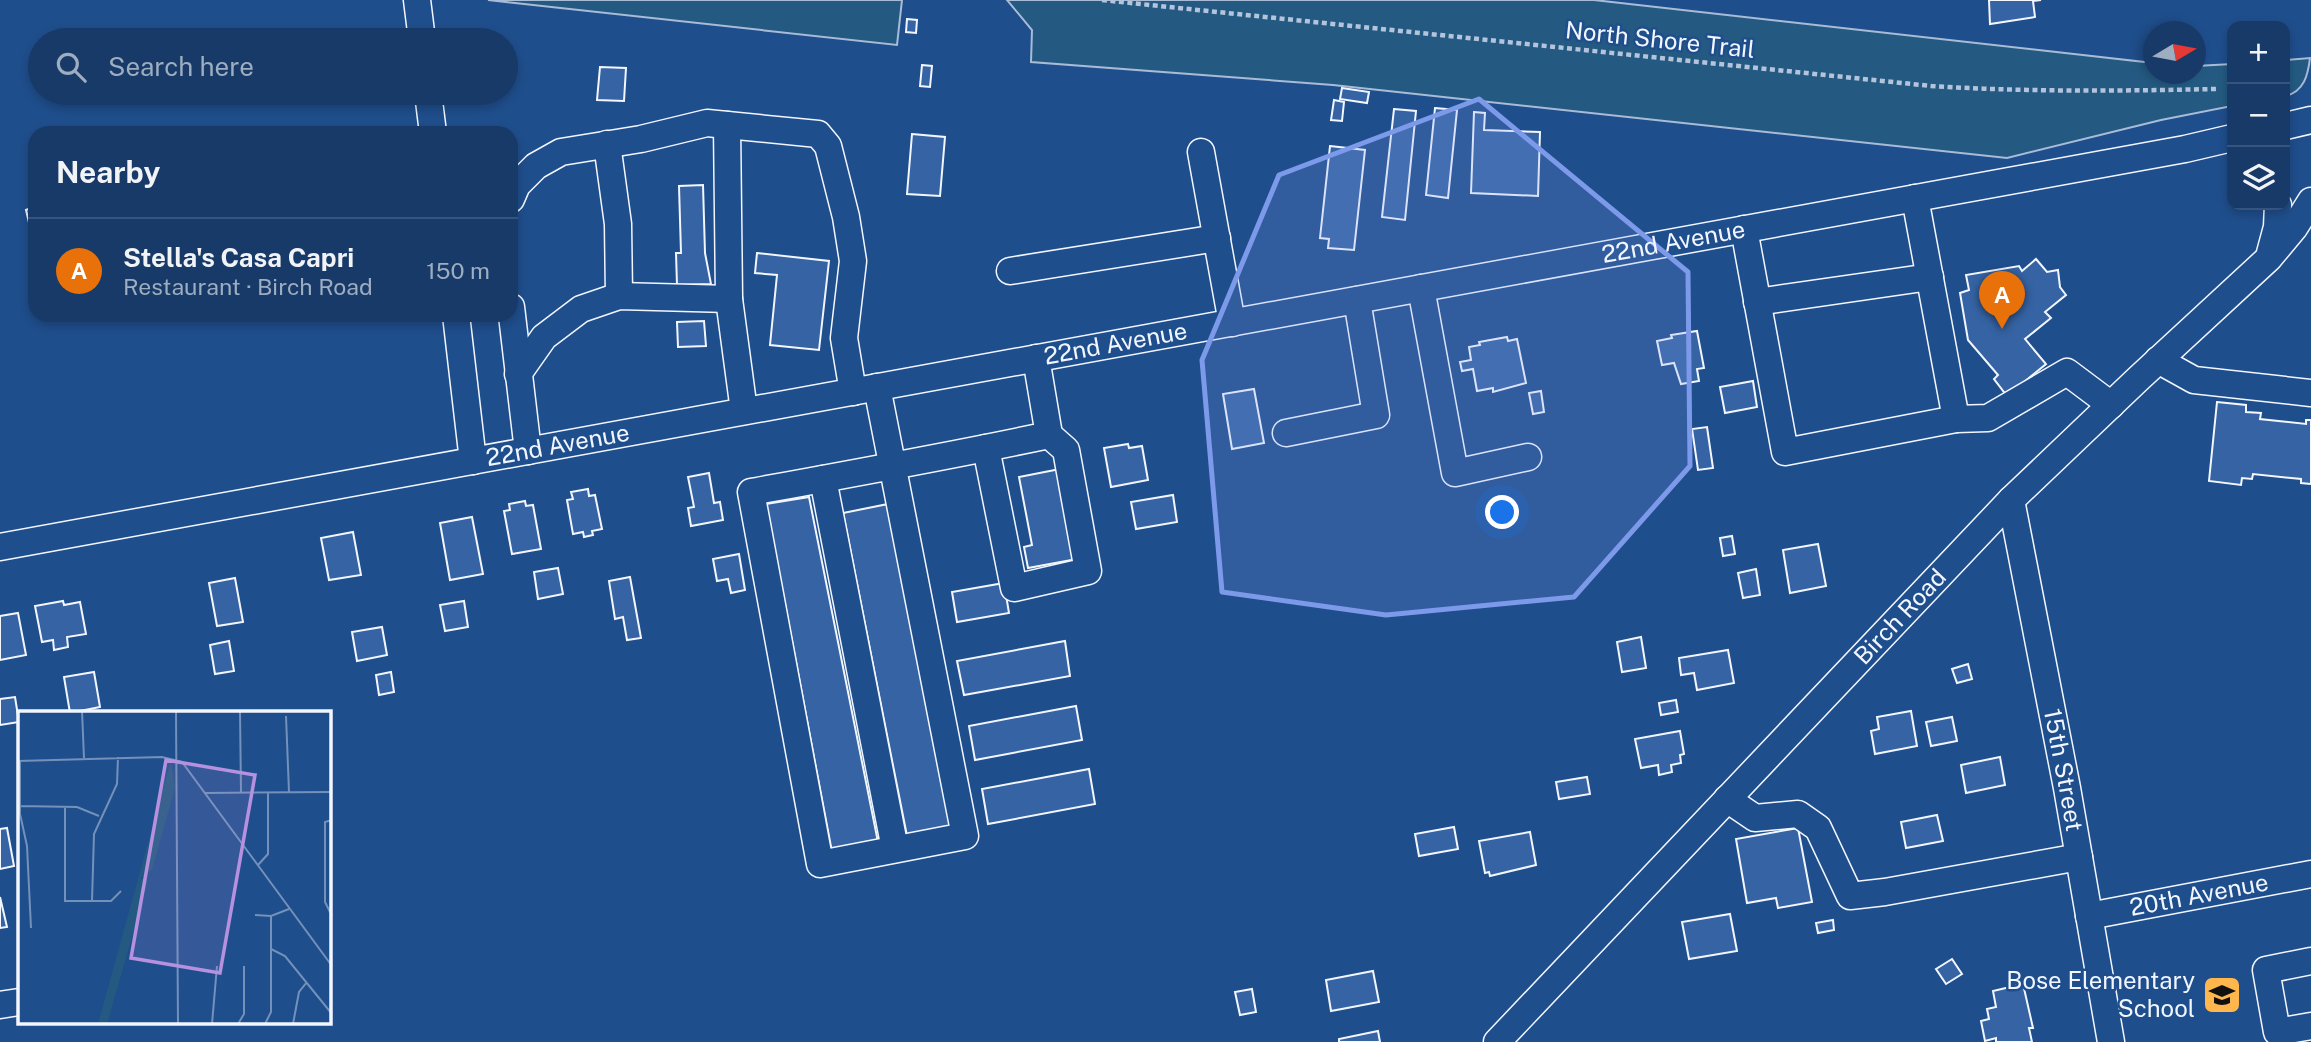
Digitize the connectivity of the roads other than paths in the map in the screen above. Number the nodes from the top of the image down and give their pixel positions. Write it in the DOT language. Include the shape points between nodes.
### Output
graph roads {
  1 [pos="417,0"];
  2 [pos="420,28"];
  3 [pos="430,105"];
  4 [pos="2311,120"];
  5 [pos="727,125"];
  6 [pos="2290,125"];
  7 [pos="432,126"];
  8 [pos="2227,139"];
  9 [pos="607,144"];
  10 [pos="2185,149"];
  11 [pos="1201,152"];
  12 [pos="2227,157"];
  13 [pos="518,184"];
  14 [pos="1915,198"];
  15 [pos="2311,201"];
  16 [pos="2278,210"];
  17 [pos="1744,229"];
  18 [pos="1217,238"];
  19 [pos="2269,258"];
  20 [pos="1010,271"];
  21 [pos="1930,277"];
  22 [pos="1421,288"];
  23 [pos="619,296"];
  24 [pos="729,299"];
  25 [pos="1357,300"];
  26 [pos="1757,302"];
  27 [pos="457,322"];
  28 [pos="513,322"];
  29 [pos="1232,323"];
  30 [pos="1036,358"];
  31 [pos="2158,360"];
  32 [pos="518,374"];
  33 [pos="865,389"];
  34 [pos="2311,393"];
  35 [pos="2110,405"];
  36 [pos="744,411"];
  37 [pos="1956,419"];
  38 [pos="1286,433"];
  39 [pos="1049,435"];
  40 [pos="986,448"];
  41 [pos="528,451"];
  42 [pos="1528,457"];
  43 [pos="473,461"];
  44 [pos="892,466"];
  45 [pos="823,479"];
  46 [pos="2011,500"];
  47 [pos="0,547"];
  48 [pos="1727,799"];
  49 [pos="895,849"];
  50 [pos="2079,857"];
  51 [pos="2311,874"];
  52 [pos="2088,916"];
  53 [pos="2311,961"];
  54 [pos="18,1002"];
  55 [pos="0,1005"];
  56 [pos="2311,1026"];
  57 [pos="2273,1037"];
  58 [pos="1497,1042"];
  59 [pos="2111,1042"];
  1 -- 2 [label="street"];
  3 -- 7 [label="street"];
  4 -- 6 [label="street"];
  5 -- 9 [label="street" via="707,123"];
  5 -- 24 [label="street"];
  5 -- 33 [label="street" via="818,134 828,146 853,261 844,338"];
  8 -- 10 [label="street, 22nd Avenue"];
  9 -- 13 [label="street" via="561,152 536,166"];
  9 -- 23 [label="street" via="618,224"];
  10 -- 12 [label="street"];
  10 -- 14 [label="street, 22nd Avenue"];
  11 -- 18 [label="street"];
  14 -- 17 [label="street, 22nd Avenue"];
  14 -- 21 [label="street"];
  15 -- 19 [label="street, Birch Road"];
  16 -- 19 [label="street"];
  17 -- 22 [label="street, 22nd Avenue"];
  17 -- 26 [label="street"];
  18 -- 20 [label="street"];
  18 -- 29 [label="street"];
  19 -- 31 [label="street, Birch Road"];
  21 -- 26 [label="street"];
  21 -- 37 [label="street"];
  22 -- 25 [label="street, 22nd Avenue"];
  22 -- 42 [label="street" via="1455,473"];
  23 -- 24 [label="street"];
  23 -- 32 [label="street" via="581,309 544,337"];
  24 -- 36 [label="street"];
  25 -- 29 [label="street, 22nd Avenue"];
  25 -- 38 [label="street" via="1376,415"];
  26 -- 37 [label="street" via="1785,452"];
  27 -- 43 [label="street"];
  28 -- 32 [label="street"];
  29 -- 30 [label="street, 22nd Avenue"];
  30 -- 33 [label="street, 22nd Avenue"];
  30 -- 39 [label="street"];
  31 -- 34 [label="street" via="2194,380"];
  31 -- 35 [label="street, Birch Road"];
  32 -- 41 [label="street"];
  33 -- 36 [label="street, 22nd Avenue"];
  33 -- 44 [label="street"];
  35 -- 37 [label="street" via="2067,372 1988,418"];
  35 -- 46 [label="street, Birch Road"];
  36 -- 41 [label="street, 22nd Avenue"];
  39 -- 40 [label="street"];
  39 -- 40 [label="street" via="1066,450 1088,571 1014,588"];
  40 -- 44 [label="street"];
  41 -- 43 [label="street, 22nd Avenue"];
  43 -- 47 [label="street, 22nd Avenue"];
  44 -- 45 [label="street"];
  44 -- 49 [label="street" via="965,836"];
  45 -- 49 [label="street"];
  45 -- 49 [label="street" via="751,492 820,864"];
  46 -- 48 [label="street, Birch Road"];
  46 -- 50 [label="street, 15th Street"];
  48 -- 50 [label="street" via="1755,818 1798,814 1818,828 1850,896"];
  48 -- 58 [label="street, Birch Road"];
  50 -- 52 [label="street, 15th Street"];
  51 -- 52 [label="street, 20th Avenue"];
  52 -- 59 [label="street, 15th Street"];
  53 -- 57 [label="street" via="2266,970"];
  54 -- 55 [label="street"];
  56 -- 57 [label="street"];
}
